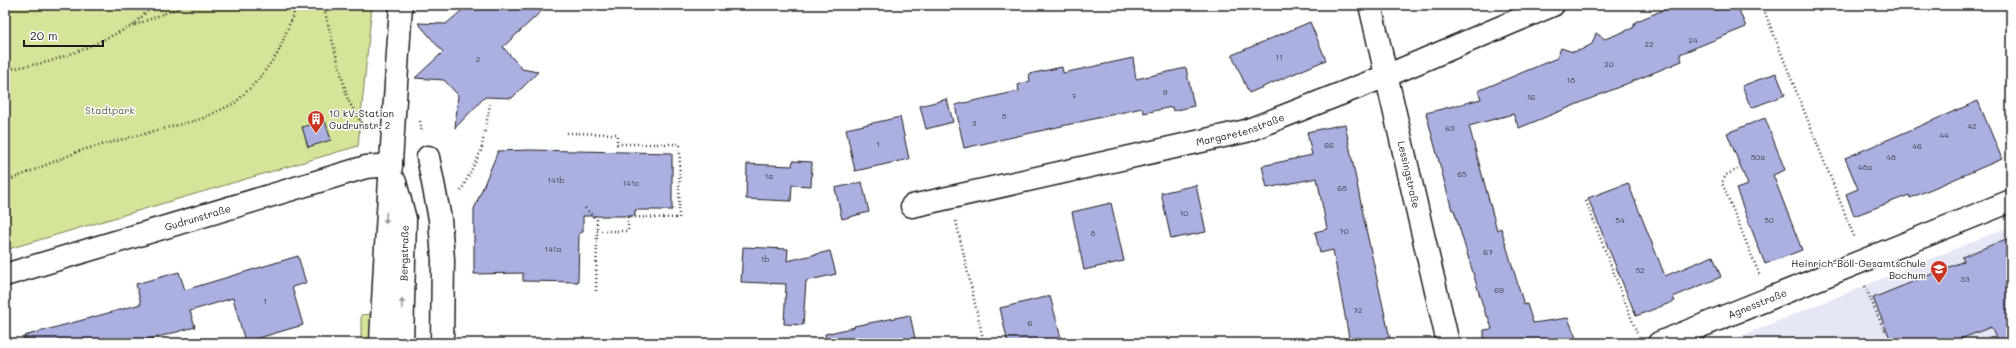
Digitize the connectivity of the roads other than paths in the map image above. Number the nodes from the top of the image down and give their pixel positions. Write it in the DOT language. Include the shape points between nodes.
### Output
graph roads {
  1 [pos="401,5"];
  2 [pos="1370,5"];
  3 [pos="1553,5"];
  4 [pos="1386,76"];
  5 [pos="428,157"];
  6 [pos="391,165"];
  7 [pos="2011,201"];
  8 [pos="912,206"];
  9 [pos="5,275"];
  10 [pos="381,343"];
  11 [pos="402,343"];
  12 [pos="442,343"];
  13 [pos="1448,343"];
  14 [pos="1659,343"];
  1 -- 6 [label="street, Bergstraße"];
  2 -- 4 [label="street, Lessingstraße"];
  3 -- 4 [label="street, Margaretenstraße"];
  4 -- 8 [label="street, Margaretenstraße" via="1246,131"];
  4 -- 13 [label="street, Lessingstraße"];
  5 -- 12 [label="street" via="440,219 443,260"];
  6 -- 9 [label="street, Gudrunstraße" via="366,168"];
  6 -- 10 [label="street, Bergstraße, one-way"];
  11 -- 6 [label="street, Bergstraße, one-way" via="405,219"];
  7 -- 14 [label="street, Agnesstraße" via="1864,271 1769,299"];
}
